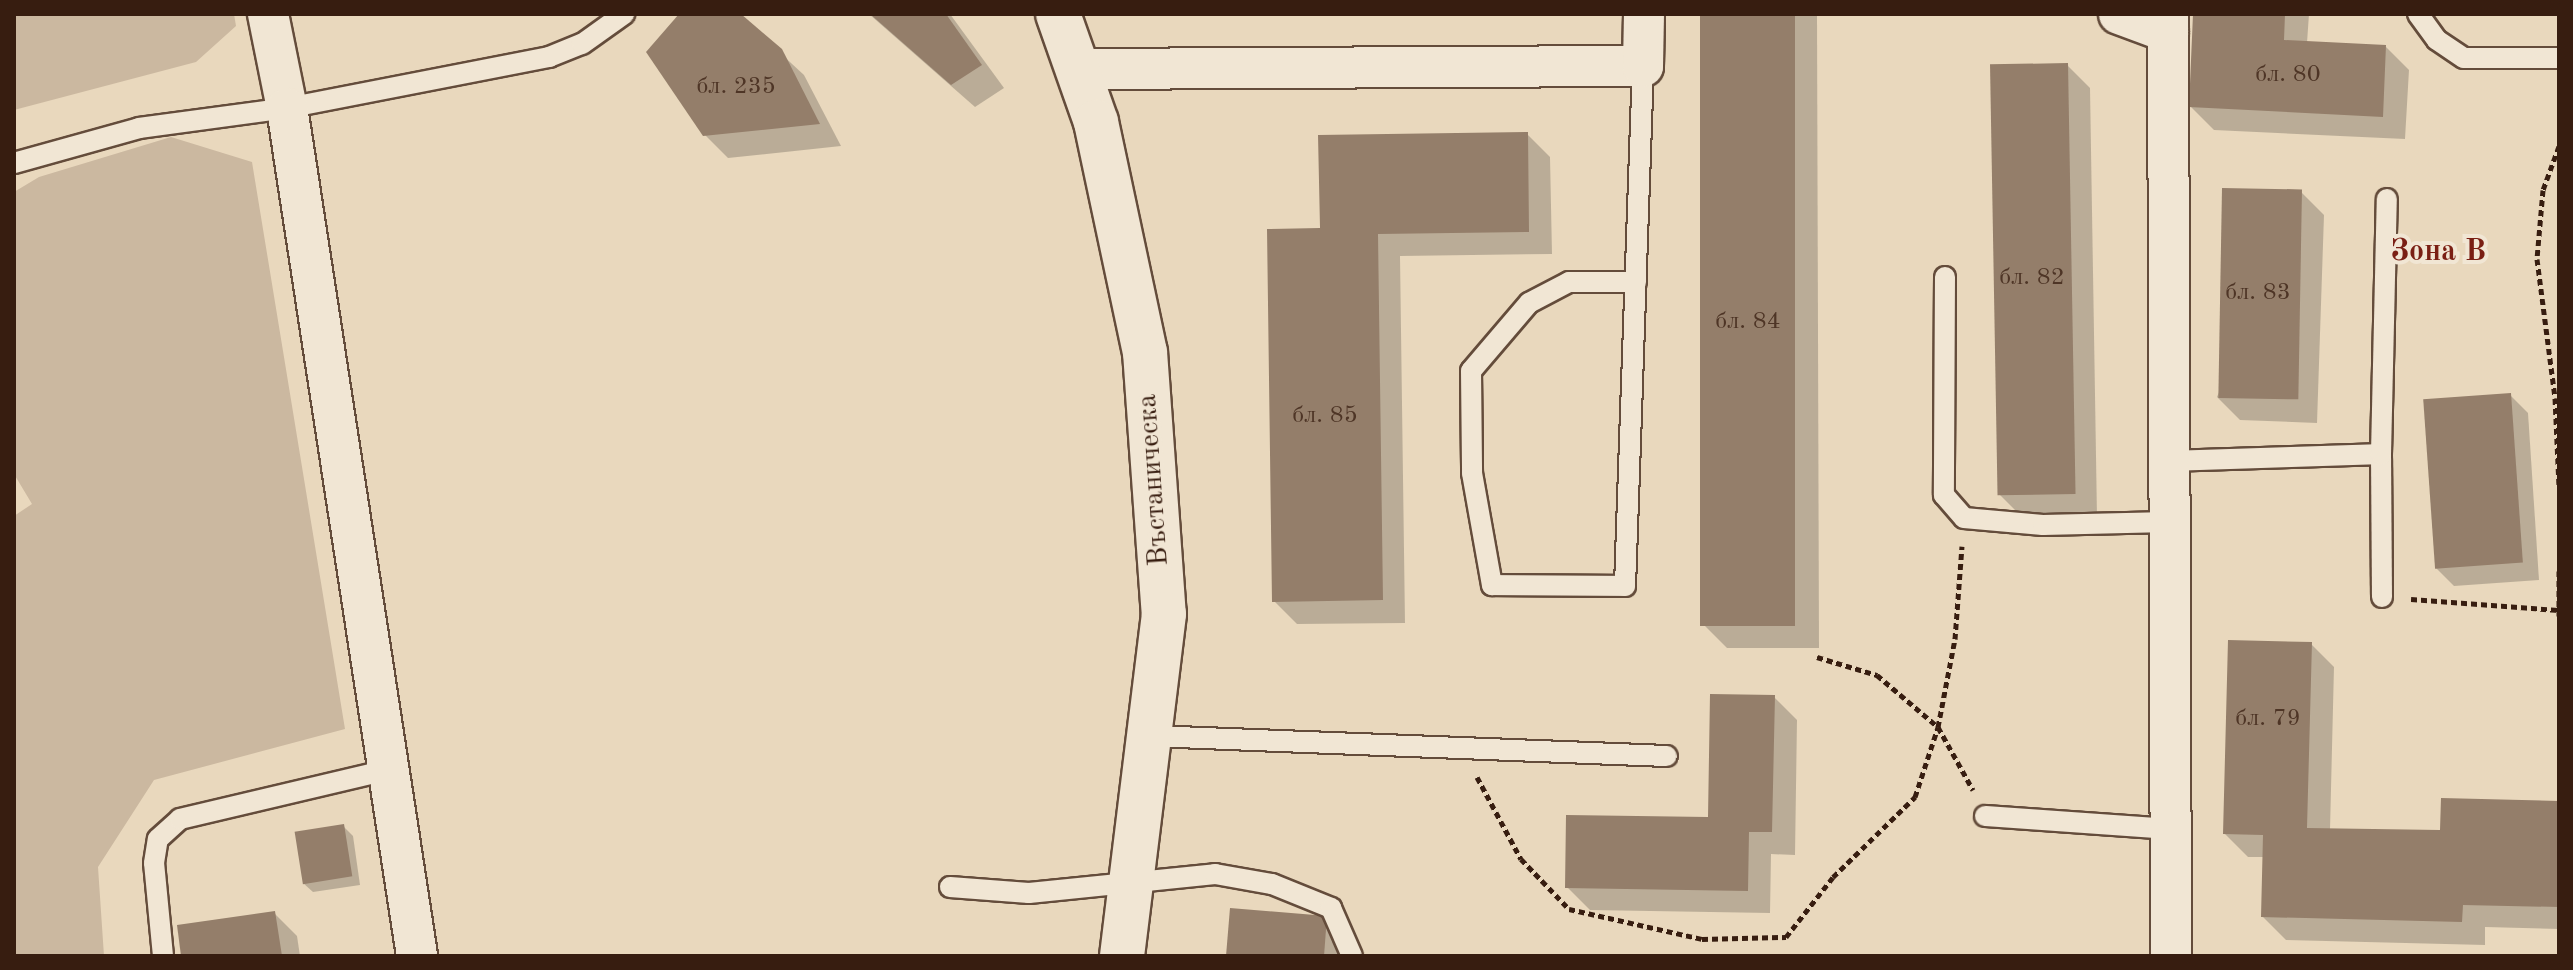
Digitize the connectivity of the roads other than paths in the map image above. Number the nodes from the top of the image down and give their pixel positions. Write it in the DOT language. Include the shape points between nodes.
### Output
graph roads {
  1 [pos="268,14"];
  2 [pos="624,14"];
  3 [pos="1058,14"];
  4 [pos="1644,14"];
  5 [pos="2119,14"];
  6 [pos="2418,14"];
  7 [pos="2168,23"];
  8 [pos="2559,58"];
  9 [pos="1643,66"];
  10 [pos="1080,69"];
  11 [pos="287,108"];
  12 [pos="14,163"];
  13 [pos="2387,199"];
  14 [pos="1945,277"];
  15 [pos="1636,282"];
  16 [pos="2381,454"];
  17 [pos="2171,461"];
  18 [pos="2168,522"];
  19 [pos="2382,597"];
  20 [pos="1151,736"];
  21 [pos="1667,756"];
  22 [pos="388,770"];
  23 [pos="1985,816"];
  24 [pos="2171,829"];
  25 [pos="1131,883"];
  26 [pos="950,887"];
  27 [pos="163,956"];
  28 [pos="417,956"];
  29 [pos="1122,956"];
  30 [pos="1352,956"];
  31 [pos="2171,956"];
  1 -- 11 [label="street"];
  2 -- 11 [label="lane" via="582,44 549,57"];
  3 -- 10 [label="main road, Въстаническа"];
  4 -- 9 [label="street"];
  5 -- 7 [label="street"];
  6 -- 8 [label="lane" via="2437,40 2464,58"];
  7 -- 17 [label="street"];
  9 -- 10 [label="street"];
  9 -- 15 [label="lane"];
  10 -- 20 [label="main road, Въстаническа" via="1145,352 1164,614"];
  11 -- 12 [label="lane" via="139,128"];
  11 -- 22 [label="street"];
  13 -- 16 [label="lane"];
  14 -- 18 [label="lane" via="1944,495 1964,518 2043,525"];
  15 -- 15 [label="lane" via="1569,282 1529,303 1471,371 1472,473 1492,585 1625,586"];
  16 -- 17 [label="lane"];
  16 -- 19 [label="lane"];
  17 -- 18 [label="street"];
  18 -- 24 [label="street"];
  20 -- 21 [label="lane"];
  20 -- 25 [label="main road, Въстаническа"];
  22 -- 27 [label="lane" via="180,819 158,839 154,863"];
  22 -- 28 [label="street"];
  23 -- 24 [label="lane"];
  24 -- 31 [label="street"];
  25 -- 26 [label="lane" via="1029,893"];
  25 -- 29 [label="main road, Въстаническа"];
  25 -- 30 [label="lane" via="1215,874 1272,884 1331,908"];
}
